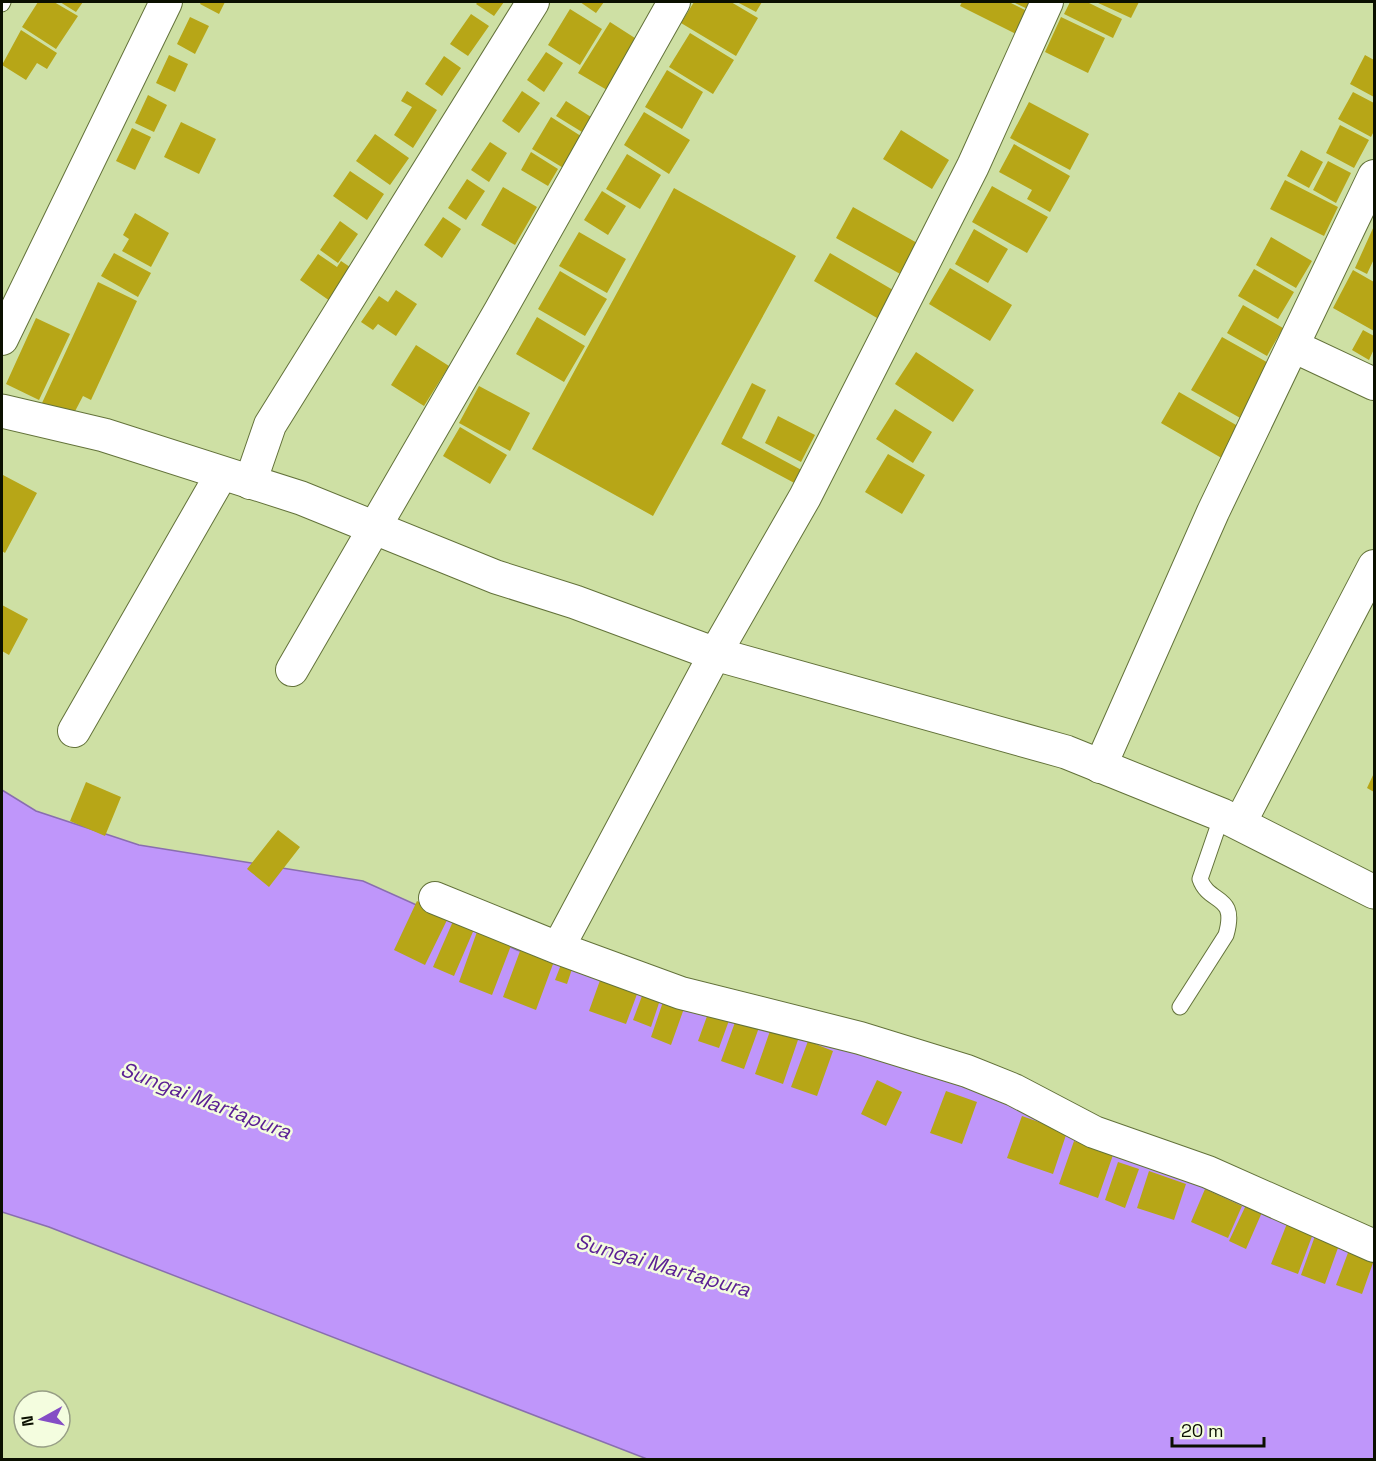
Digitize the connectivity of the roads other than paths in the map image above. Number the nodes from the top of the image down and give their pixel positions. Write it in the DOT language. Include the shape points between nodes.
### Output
graph roads {
  1 [pos="166,2"];
  2 [pos="533,2"];
  3 [pos="674,2"];
  4 [pos="1047,2"];
  5 [pos="1374,176"];
  6 [pos="2,339"];
  7 [pos="1293,346"];
  8 [pos="1374,384"];
  9 [pos="2,411"];
  10 [pos="235,479"];
  11 [pos="377,528"];
  12 [pos="1374,566"];
  13 [pos="715,654"];
  14 [pos="292,670"];
  15 [pos="74,731"];
  16 [pos="1100,767"];
  17 [pos="1231,819"];
  18 [pos="1374,892"];
  19 [pos="435,898"];
  20 [pos="558,948"];
  21 [pos="1180,1007"];
  22 [pos="1374,1246"];
  1 -- 6 [label="street"];
  2 -- 10 [label="street"];
  3 -- 11 [label="street"];
  4 -- 13 [label="street" via="919,277 805,498"];
  5 -- 7 [label="street"];
  7 -- 8 [label="street"];
  7 -- 16 [label="street" via="1213,512"];
  9 -- 10 [label="street" via="104,435"];
  10 -- 11 [label="street" via="301,498"];
  10 -- 15 [label="street"];
  11 -- 13 [label="street" via="496,577"];
  11 -- 14 [label="street"];
  12 -- 17 [label="street"];
  13 -- 16 [label="street" via="1013,735"];
  13 -- 20 [label="street"];
  16 -- 17 [label="street"];
  17 -- 18 [label="street"];
  17 -- 21 [label="lane" via="1200,879 1206,889 1222,900 1229,912 1229,924"];
  19 -- 20 [label="street"];
  20 -- 22 [label="street" via="681,993 860,1038 967,1071 1014,1090 1094,1132 1208,1172"];
}
